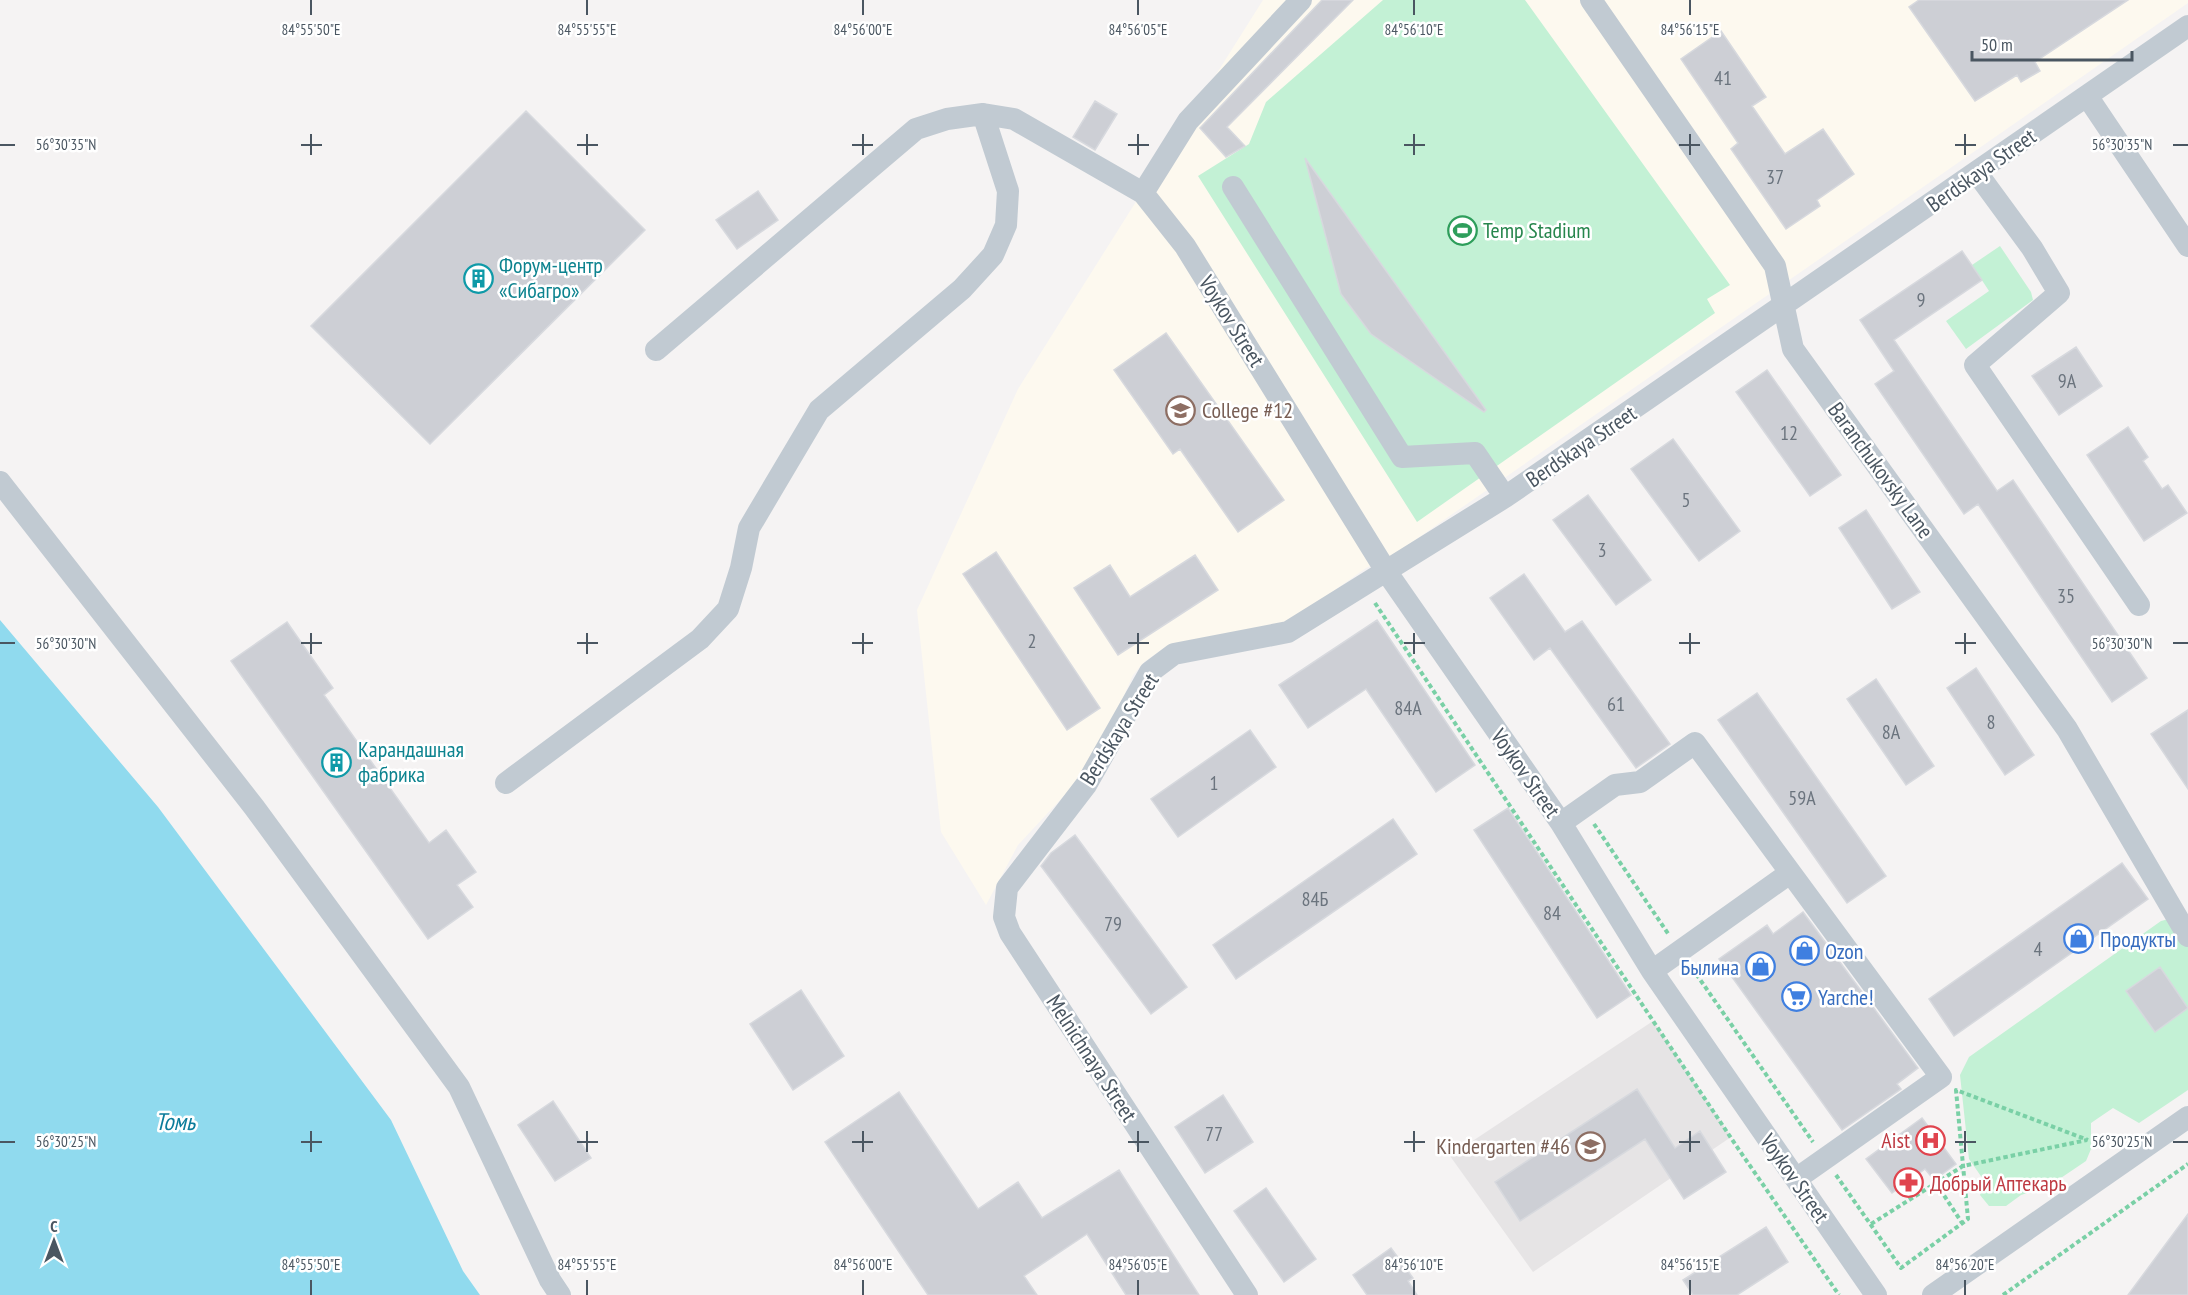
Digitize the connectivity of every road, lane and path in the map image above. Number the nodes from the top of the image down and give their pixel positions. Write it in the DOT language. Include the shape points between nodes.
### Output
graph roads {
  1 [pos="1301,0"];
  2 [pos="1591,0"];
  3 [pos="2188,26"];
  4 [pos="2087,96"];
  5 [pos="983,114"];
  6 [pos="1977,173"];
  7 [pos="1233,187"];
  8 [pos="1143,193"];
  9 [pos="2188,246"];
  10 [pos="1784,306"];
  11 [pos="656,350"];
  12 [pos="0,482"];
  13 [pos="1505,497"];
  14 [pos="1386,572"];
  15 [pos="1362,584"];
  16 [pos="2139,605"];
  17 [pos="506,783"];
  18 [pos="1582,808"];
  19 [pos="1560,823"];
  20 [pos="1790,873"];
  21 [pos="1014,875"];
  22 [pos="2188,936"];
  23 [pos="1680,951"];
  24 [pos="1652,971"];
  25 [pos="2188,1117"];
  26 [pos="1825,1159"];
  27 [pos="2188,1164"];
  28 [pos="1963,1166"];
  29 [pos="1796,1179"];
  30 [pos="1936,1184"];
  31 [pos="1962,1223"];
  32 [pos="1871,1224"];
  33 [pos="560,1295"];
  34 [pos="1246,1295"];
  35 [pos="1839,1295"];
  36 [pos="1876,1295"];
  37 [pos="1933,1295"];
  38 [pos="2003,1295"];
  1 -- 8 [label="street" via="1188,121"];
  2 -- 10 [label="street, Baranchukovsky Lane" via="1775,266"];
  3 -- 4 [label="street, Berdskaya Street"];
  4 -- 6 [label="street, Berdskaya Street"];
  4 -- 9 [label="street"];
  5 -- 8 [label="street" via="1014,119"];
  5 -- 11 [label="street" via="916,129"];
  5 -- 17 [label="street" via="1008,191 1006,225 993,255 962,289 819,410 749,528 728,609 707,632"];
  6 -- 10 [label="street, Berdskaya Street"];
  6 -- 16 [label="street" via="2059,292 1975,365"];
  7 -- 13 [label="street" via="1402,457 1475,453"];
  8 -- 14 [label="street, Voykov Street" via="1185,246"];
  10 -- 13 [label="street, Berdskaya Street"];
  10 -- 22 [label="street, Baranchukovsky Lane" via="1793,349 2067,729"];
  12 -- 33 [label="street" via="247,798 459,1086"];
  13 -- 14 [label="street, Berdskaya Street"];
  14 -- 15 [label="street, Berdskaya Street"];
  14 -- 19 [label="street, Voykov Street"];
  15 -- 21 [label="street, Berdskaya Street" via="1288,632 1174,654 1150,672 1086,785"];
  15 -- 35 [label="path"];
  18 -- 19 [label="street"];
  18 -- 20 [label="street" via="1615,785 1640,782 1695,743"];
  18 -- 23 [label="path"];
  19 -- 24 [label="street, Voykov Street"];
  20 -- 23 [label="street"];
  20 -- 26 [label="street" via="1941,1077"];
  21 -- 34 [label="street, Melnichnaya Street" via="1004,902 1010,933"];
  23 -- 24 [label="street"];
  23 -- 26 [label="path"];
  24 -- 29 [label="street, Voykov Street"];
  25 -- 37 [label="street"];
  26 -- 29 [label="street"];
  26 -- 32 [label="path"];
  27 -- 38 [label="path"];
  28 -- 28 [label="path" via="2031,1152 2088,1140 1956,1090"];
  28 -- 30 [label="path"];
  28 -- 31 [label="path" via="1968,1219"];
  29 -- 36 [label="street, Voykov Street"];
  30 -- 31 [label="path"];
  30 -- 32 [label="path"];
  31 -- 32 [label="path" via="1901,1268"];
}
